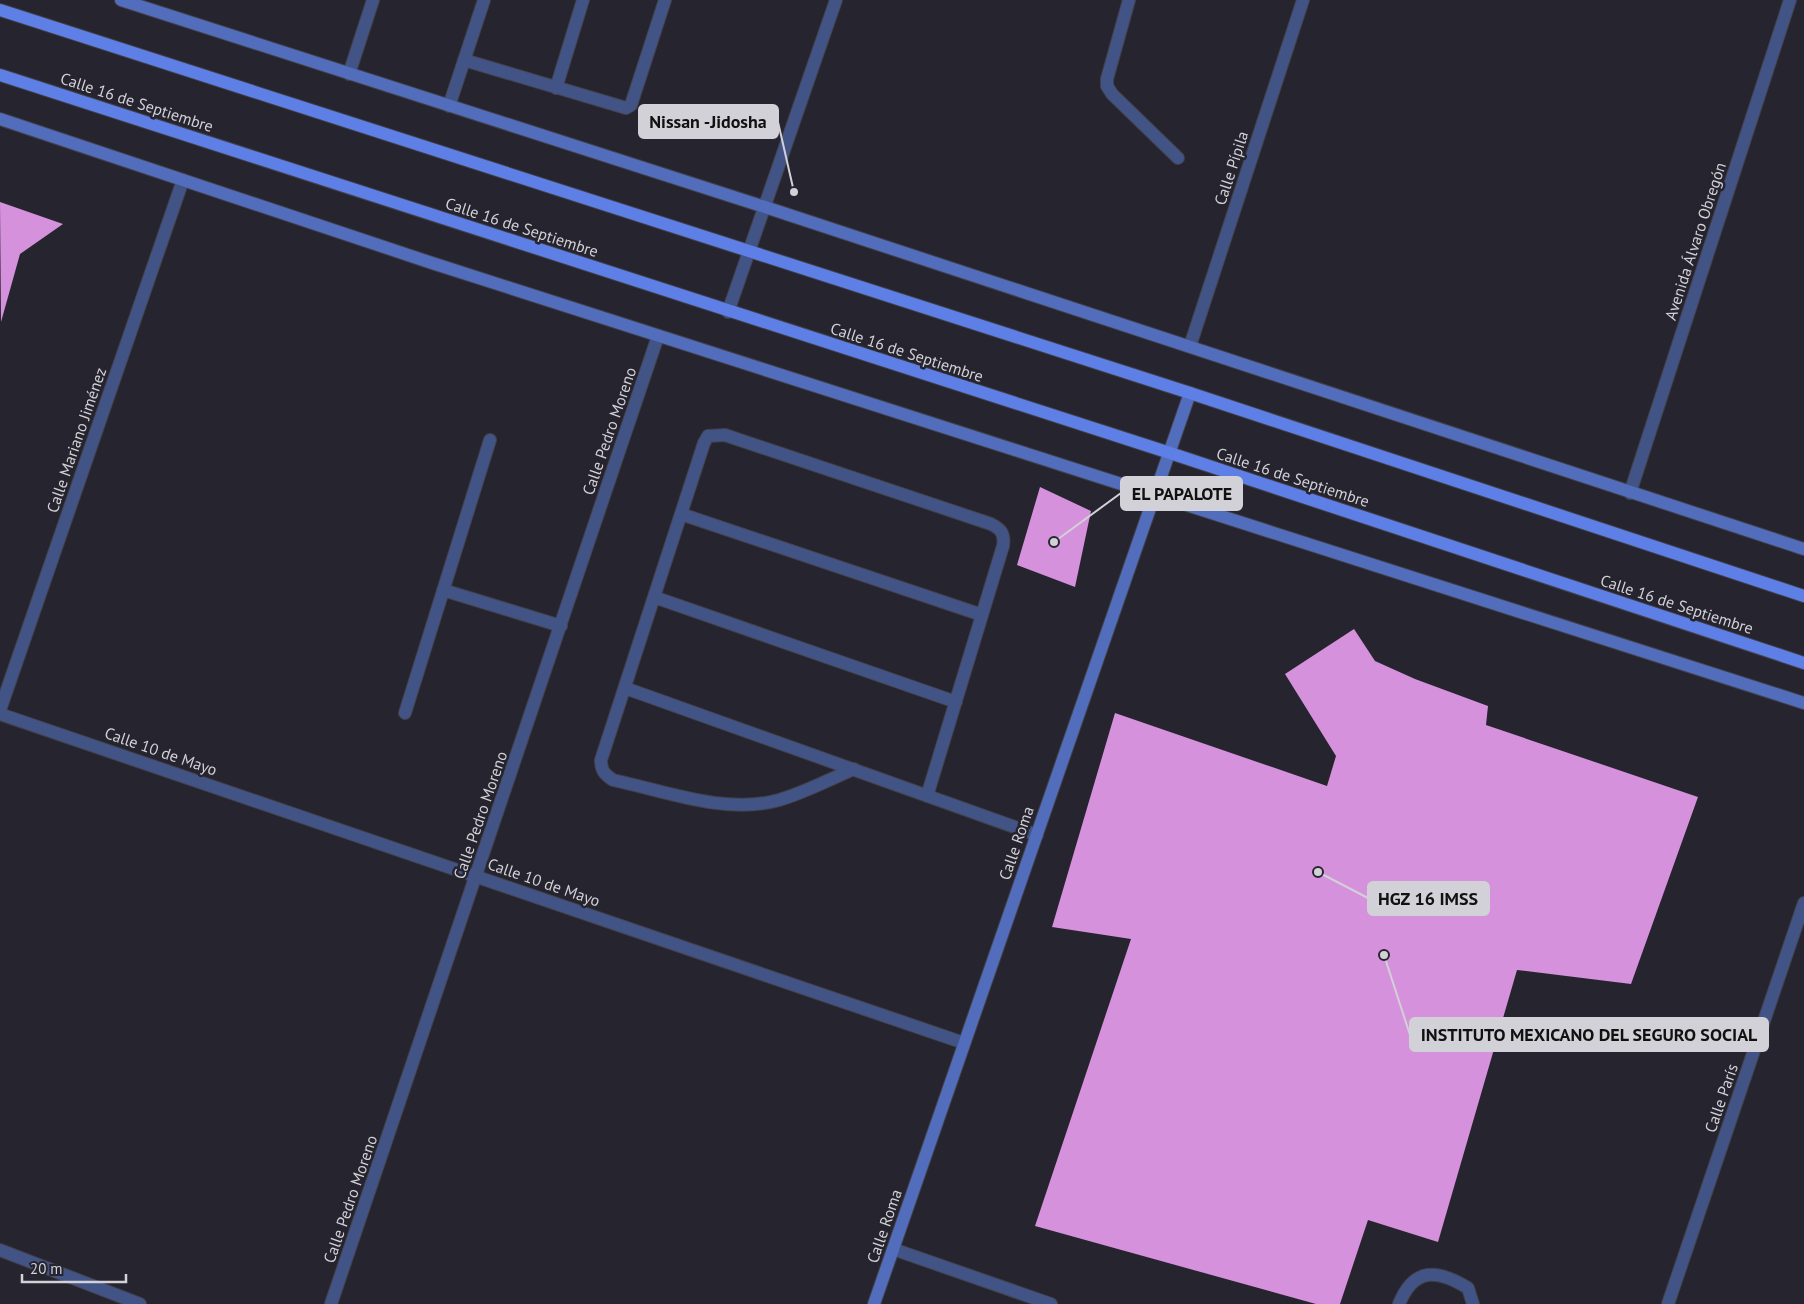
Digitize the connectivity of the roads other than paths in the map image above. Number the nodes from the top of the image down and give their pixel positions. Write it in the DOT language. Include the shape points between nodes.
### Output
graph roads {
  1 [pos="121,0"];
  2 [pos="374,0"];
  3 [pos="484,0"];
  4 [pos="583,0"];
  5 [pos="665,0"];
  6 [pos="836,0"];
  7 [pos="1129,0"];
  8 [pos="1303,0"];
  9 [pos="1790,0"];
  10 [pos="0,10"];
  11 [pos="464,60"];
  12 [pos="349,74"];
  13 [pos="0,75"];
  14 [pos="556,88"];
  15 [pos="449,106"];
  16 [pos="0,119"];
  17 [pos="1178,158"];
  18 [pos="183,180"];
  19 [pos="765,207"];
  20 [pos="749,251"];
  21 [pos="728,312"];
  22 [pos="658,336"];
  23 [pos="1190,346"];
  24 [pos="1190,394"];
  25 [pos="490,440"];
  26 [pos="1170,453"];
  27 [pos="1630,493"];
  28 [pos="1156,495"];
  29 [pos="681,514"];
  30 [pos="1804,549"];
  31 [pos="443,590"];
  32 [pos="1804,596"];
  33 [pos="654,597"];
  34 [pos="982,615"];
  35 [pos="561,626"];
  36 [pos="1804,662"];
  37 [pos="625,688"];
  38 [pos="956,702"];
  39 [pos="1804,703"];
  40 [pos="0,712"];
  41 [pos="405,713"];
  42 [pos="854,769"];
  43 [pos="927,796"];
  44 [pos="1037,835"];
  45 [pos="477,876"];
  46 [pos="1804,903"];
  47 [pos="964,1042"];
  48 [pos="893,1249"];
  49 [pos="0,1250"];
  50 [pos="140,1304"];
  51 [pos="331,1304"];
  52 [pos="874,1304"];
  53 [pos="1051,1304"];
  54 [pos="1399,1304"];
  55 [pos="1473,1304"];
  56 [pos="1668,1304"];
  1 -- 12 [label="street"];
  2 -- 12 [label="street"];
  3 -- 11 [label="street"];
  4 -- 14 [label="street"];
  5 -- 14 [label="street" via="630,106 619,107"];
  6 -- 19 [label="street"];
  7 -- 17 [label="street" via="1107,86"];
  8 -- 23 [label="street, Calle Pípila"];
  9 -- 27 [label="street, Avenida Álvaro Obregón"];
  10 -- 20 [label="main road"];
  11 -- 14 [label="street"];
  11 -- 15 [label="street"];
  12 -- 15 [label="street"];
  13 -- 21 [label="main road, Calle 16 de Septiembre"];
  15 -- 19 [label="street"];
  16 -- 18 [label="street"];
  18 -- 22 [label="street"];
  18 -- 40 [label="street, Calle Mariano Jiménez"];
  19 -- 20 [label="street"];
  19 -- 23 [label="street"];
  20 -- 21 [label="street"];
  20 -- 24 [label="main road"];
  21 -- 26 [label="main road, Calle 16 de Septiembre"];
  22 -- 28 [label="street"];
  22 -- 35 [label="street, Calle Pedro Moreno"];
  23 -- 27 [label="street"];
  24 -- 26 [label="street, Calle Roma"];
  24 -- 32 [label="main road"];
  25 -- 31 [label="street"];
  26 -- 28 [label="street, Calle Roma"];
  26 -- 36 [label="main road, Calle 16 de Septiembre"];
  27 -- 30 [label="street"];
  28 -- 39 [label="street"];
  28 -- 44 [label="street, Calle Roma"];
  29 -- 33 [label="street"];
  29 -- 34 [label="street"];
  29 -- 34 [label="street" via="704,443 708,436 725,435 973,517 1000,529 1004,537"];
  31 -- 35 [label="street"];
  31 -- 41 [label="street"];
  33 -- 37 [label="street"];
  33 -- 38 [label="street"];
  34 -- 38 [label="street"];
  35 -- 45 [label="street, Calle Pedro Moreno"];
  37 -- 42 [label="street"];
  37 -- 42 [label="street" via="601,760 605,775 613,780 710,802 758,804 779,800"];
  38 -- 43 [label="street"];
  40 -- 45 [label="street, Calle 10 de Mayo"];
  42 -- 43 [label="street"];
  43 -- 44 [label="street"];
  44 -- 47 [label="street, Calle Roma"];
  45 -- 47 [label="street, Calle 10 de Mayo"];
  45 -- 51 [label="street, Calle Pedro Moreno"];
  46 -- 56 [label="street, Calle París"];
  47 -- 48 [label="street, Calle Roma"];
  48 -- 52 [label="street, Calle Roma"];
  48 -- 53 [label="street"];
  49 -- 50 [label="street"];
  54 -- 55 [label="street" via="1405,1289 1423,1274 1435,1274 1468,1288"];
}
